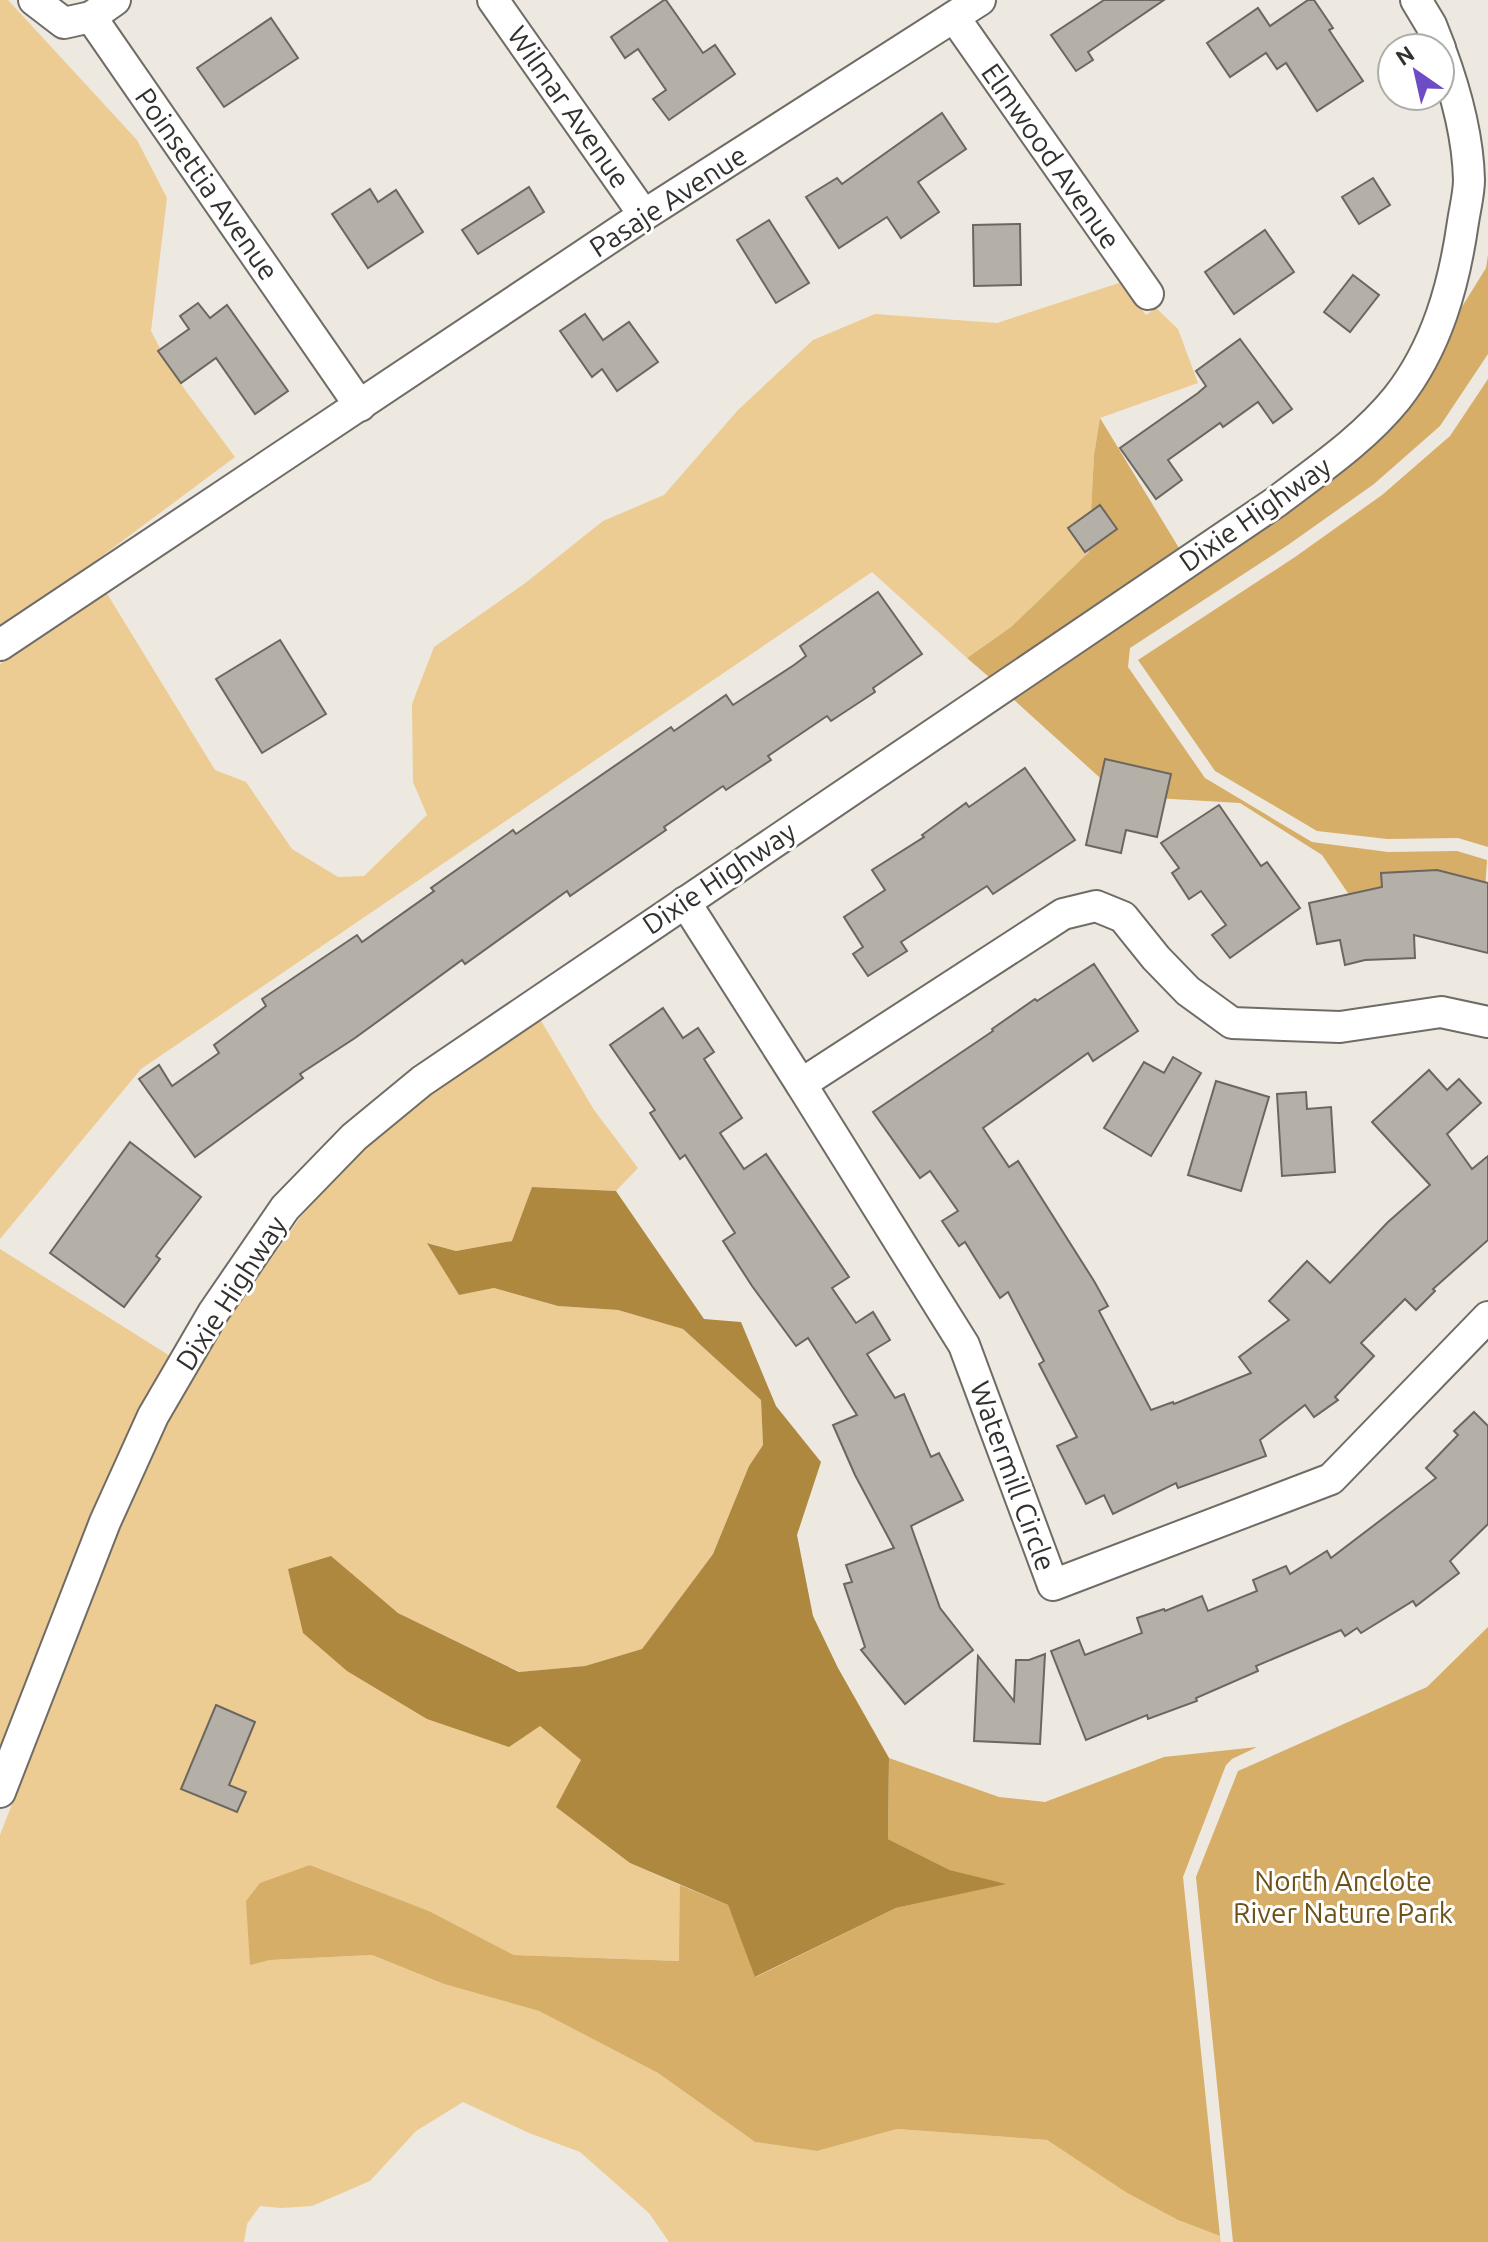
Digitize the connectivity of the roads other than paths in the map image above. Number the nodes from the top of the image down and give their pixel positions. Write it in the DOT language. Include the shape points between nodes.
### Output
graph roads {
  1 [pos="34,0"];
  2 [pos="493,0"];
  3 [pos="980,0"];
  4 [pos="1416,0"];
  5 [pos="103,8"];
  6 [pos="954,17"];
  7 [pos="1434,32"];
  8 [pos="1456,90"];
  9 [pos="644,215"];
  10 [pos="1148,294"];
  11 [pos="360,406"];
  12 [pos="0,645"];
  13 [pos="685,902"];
  14 [pos="1488,1022"];
  15 [pos="801,1084"];
  16 [pos="1488,1317"];
  17 [pos="0,1792"];
  1 -- 5 [label="street, Poinsettia Avenue" via="64,23"];
  2 -- 9 [label="street, Wilmar Avenue"];
  3 -- 6 [label="street, Pasaje Avenue"];
  4 -- 7 [label="street, Dixie Highway"];
  5 -- 11 [label="street, Poinsettia Avenue"];
  6 -- 9 [label="street, Pasaje Avenue"];
  6 -- 10 [label="street, Elmwood Avenue"];
  8 -- 13 [label="street, Dixie Highway" via="1469,181 1457,261 1428,350 1398,397 1372,425 1276,502"];
  9 -- 11 [label="street, Pasaje Avenue"];
  11 -- 12 [label="street, Pasaje Avenue"];
  13 -- 15 [label="street, Watermill Circle"];
  13 -- 17 [label="street, Dixie Highway" via="422,1081 354,1137 285,1208 213,1313 153,1416 105,1522"];
  14 -- 15 [label="street" via="1441,1012 1340,1027 1232,1023 1188,991 1123,917 1096,906 1063,914"];
  15 -- 16 [label="street, Watermill Circle" via="964,1345 1053,1585 1331,1479"];
}
